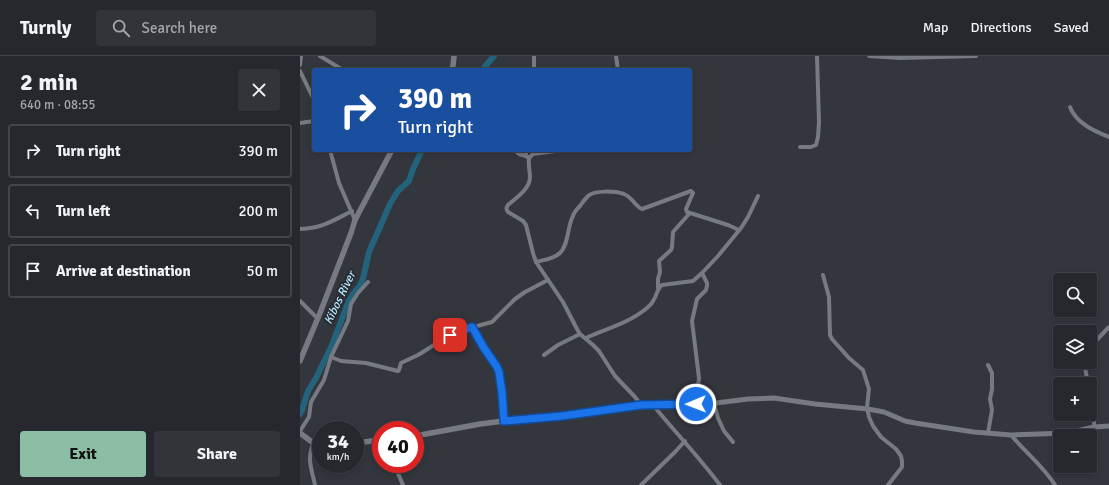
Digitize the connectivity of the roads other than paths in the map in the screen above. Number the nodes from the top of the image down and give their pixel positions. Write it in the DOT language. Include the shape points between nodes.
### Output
graph roads {
  1 [pos="302,56"];
  2 [pos="320,56"];
  3 [pos="454,56"];
  4 [pos="534,56"];
  5 [pos="616,56"];
  6 [pos="817,56"];
  7 [pos="869,56"];
  8 [pos="976,56"];
  9 [pos="929,57"];
  10 [pos="300,65"];
  11 [pos="340,68"];
  12 [pos="452,68"];
  13 [pos="534,68"];
  14 [pos="618,68"];
  15 [pos="300,71"];
  16 [pos="312,96"];
  17 [pos="1070,108"];
  18 [pos="312,121"];
  19 [pos="300,123"];
  20 [pos="1109,138"];
  21 [pos="800,146"];
  22 [pos="331,152"];
  23 [pos="391,152"];
  24 [pos="517,152"];
  25 [pos="526,152"];
  26 [pos="548,152"];
  27 [pos="527,157"];
  28 [pos="758,196"];
  29 [pos="352,211"];
  30 [pos="689,214"];
  31 [pos="355,220"];
  32 [pos="300,229"];
  33 [pos="739,230"];
  34 [pos="536,262"];
  35 [pos="702,273"];
  36 [pos="823,275"];
  37 [pos="548,280"];
  38 [pos="368,282"];
  39 [pos="658,288"];
  40 [pos="300,301"];
  41 [pos="318,319"];
  42 [pos="472,327"];
  43 [pos="1109,327"];
  44 [pos="580,334"];
  45 [pos="586,338"];
  46 [pos="1097,340"];
  47 [pos="544,355"];
  48 [pos="331,357"];
  49 [pos="300,361"];
  50 [pos="988,365"];
  51 [pos="714,403"];
  52 [pos="696,404"];
  53 [pos="641,405"];
  54 [pos="653,405"];
  55 [pos="868,409"];
  56 [pos="504,421"];
  57 [pos="1094,421"];
  58 [pos="1109,426"];
  59 [pos="1094,427"];
  60 [pos="300,432"];
  61 [pos="988,433"];
  62 [pos="424,434"];
  63 [pos="1011,435"];
  64 [pos="312,441"];
  65 [pos="685,441"];
  66 [pos="734,442"];
  67 [pos="312,446"];
  68 [pos="312,469"];
  69 [pos="313,473"];
  70 [pos="398,473"];
  71 [pos="315,485"];
  72 [pos="403,485"];
  73 [pos="641,485"];
  74 [pos="720,485"];
  75 [pos="888,485"];
  76 [pos="1055,485"];
  1 -- 10 [label="street"];
  2 -- 11 [label="street"];
  3 -- 12 [label="main road"];
  4 -- 13 [label="street"];
  5 -- 14 [label="street"];
  6 -- 21 [label="street" via="820,122 818,137 816,145"];
  7 -- 9 [label="street"];
  8 -- 9 [label="street"];
  15 -- 16 [label="street"];
  17 -- 20 [label="street" via="1080,122"];
  18 -- 19 [label="street"];
  22 -- 29 [label="street" via="339,183"];
  23 -- 31 [label="main road"];
  24 -- 27 [label="street"];
  25 -- 27 [label="street"];
  26 -- 27 [label="street"];
  27 -- 34 [label="street" via="530,177 528,186 506,209 526,225"];
  28 -- 33 [label="street"];
  29 -- 31 [label="street"];
  29 -- 32 [label="street" via="325,225"];
  30 -- 33 [label="street"];
  30 -- 34 [label="street" via="686,210 691,199 691,190 642,209 624,194 606,191 592,194 573,215 567,240 559,254"];
  30 -- 39 [label="street" via="673,232 672,247 659,261"];
  31 -- 41 [label="main road"];
  33 -- 35 [label="street"];
  34 -- 37 [label="street"];
  35 -- 39 [label="street" via="693,281 662,285"];
  35 -- 52 [label="street" via="707,286 697,299 692,321 699,378"];
  36 -- 55 [label="street" via="829,297 830,334 849,358 863,370 869,389"];
  37 -- 42 [label="street" via="515,299 492,322"];
  37 -- 44 [label="street"];
  38 -- 48 [label="street" via="351,304 348,321"];
  39 -- 45 [label="street" via="653,301 642,312 607,331"];
  40 -- 41 [label="street"];
  41 -- 49 [label="main road"];
  42 -- 48 [label="street" via="450,335 401,363 398,371"];
  42 -- 56 [label="street" via="499,372"];
  43 -- 46 [label="street"];
  44 -- 45 [label="street"];
  44 -- 47 [label="street"];
  45 -- 53 [label="street"];
  48 -- 60 [label="street" via="324,380 311,402 309,417"];
  50 -- 61 [label="street" via="992,373 992,410"];
  51 -- 52 [label="street"];
  51 -- 55 [label="street" via="774,398"];
  51 -- 66 [label="street" via="724,431"];
  52 -- 54 [label="street"];
  53 -- 54 [label="main road"];
  53 -- 56 [label="main road"];
  54 -- 65 [label="street"];
  55 -- 61 [label="street" via="915,423"];
  55 -- 75 [label="street" via="873,426 901,456 902,467"];
  56 -- 62 [label="main road"];
  57 -- 59 [label="street"];
  58 -- 59 [label="street"];
  59 -- 63 [label="street" via="1068,433"];
  60 -- 64 [label="main road"];
  61 -- 63 [label="street"];
  63 -- 76 [label="street"];
  65 -- 73 [label="street"];
  65 -- 74 [label="street"];
  67 -- 68 [label="street"];
  69 -- 71 [label="street"];
  70 -- 72 [label="street"];
}
